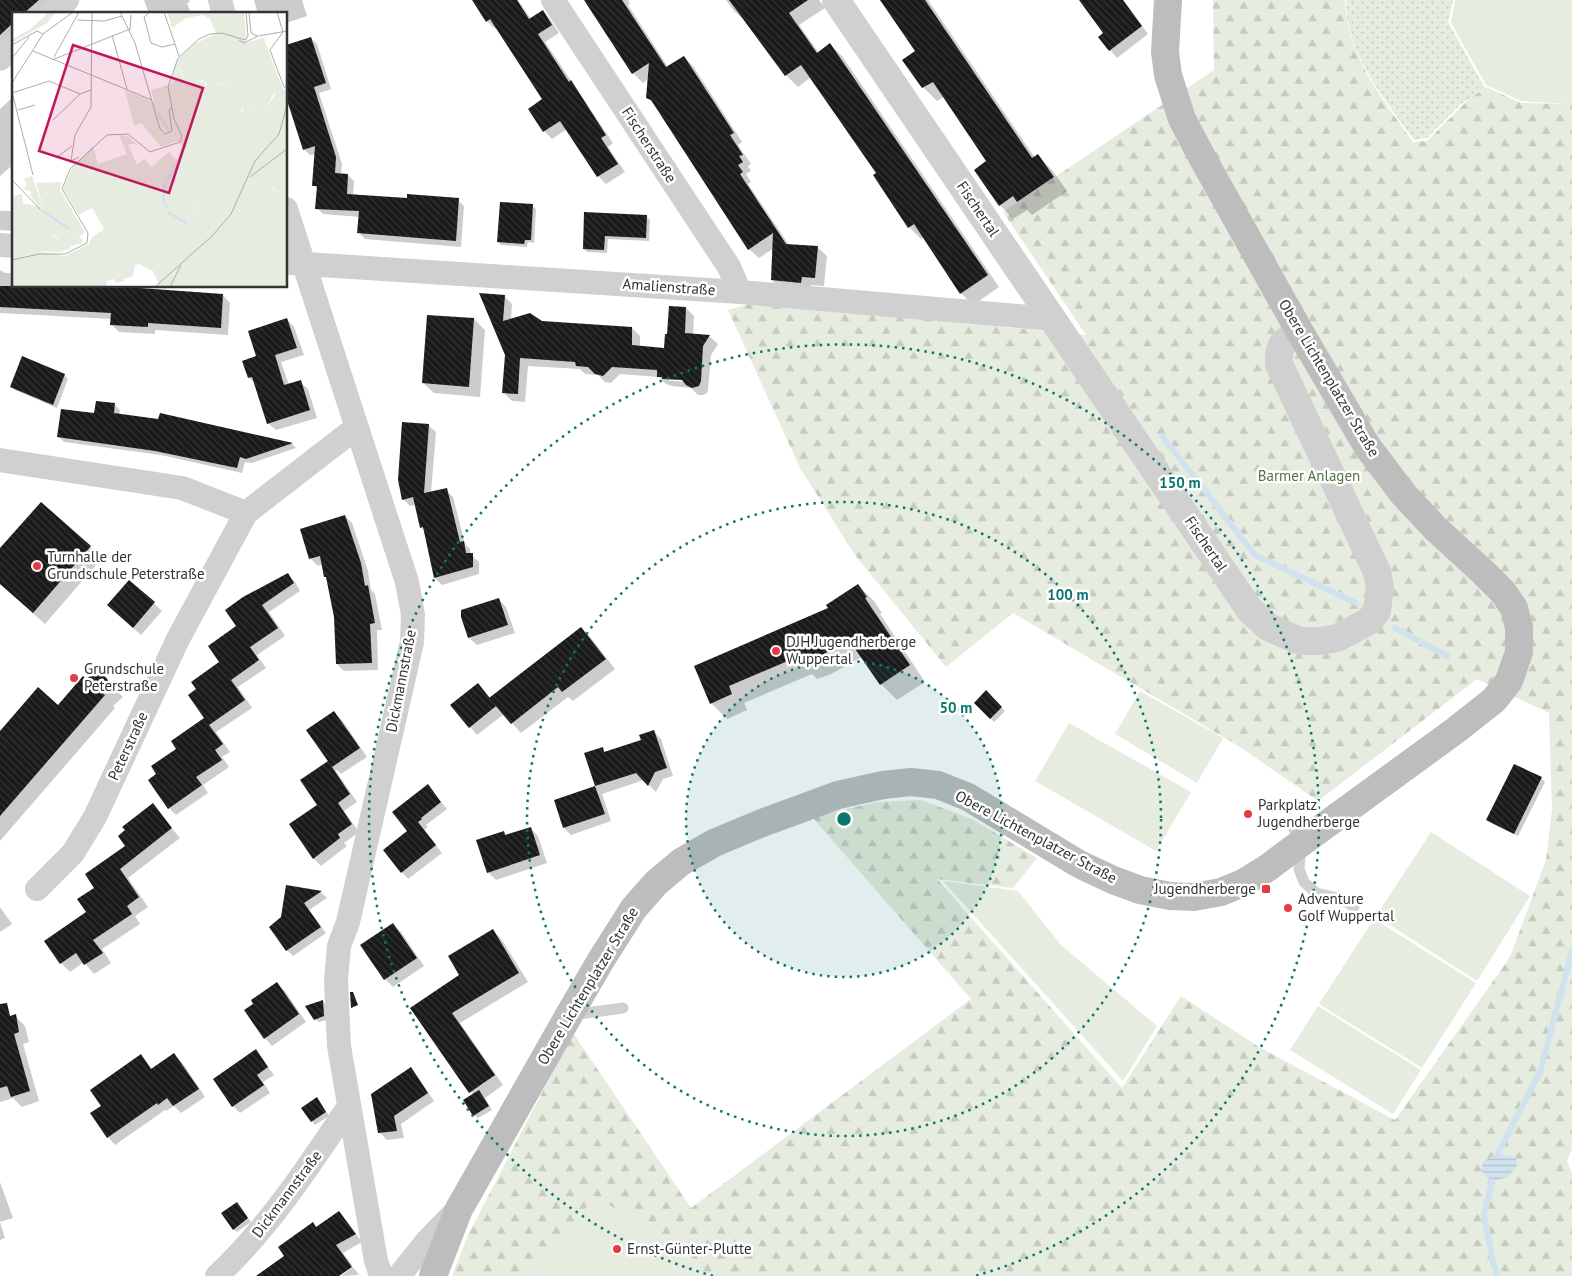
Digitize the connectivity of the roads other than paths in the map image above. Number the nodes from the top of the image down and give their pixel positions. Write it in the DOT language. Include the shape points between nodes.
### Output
graph roads {
  1 [pos="67,0"];
  2 [pos="553,0"];
  3 [pos="836,0"];
  4 [pos="1168,0"];
  5 [pos="54,12"];
  6 [pos="12,49"];
  7 [pos="0,59"];
  8 [pos="288,221"];
  9 [pos="295,263"];
  10 [pos="740,292"];
  11 [pos="1052,319"];
  12 [pos="1300,332"];
  13 [pos="357,427"];
  14 [pos="0,460"];
  15 [pos="246,513"];
  16 [pos="1296,833"];
  17 [pos="37,889"];
  18 [pos="1354,907"];
  19 [pos="623,1008"];
  20 [pos="569,1015"];
  21 [pos="349,1106"];
  22 [pos="459,1209"];
  23 [pos="217,1276"];
  24 [pos="383,1276"];
  25 [pos="398,1276"];
  26 [pos="432,1276"];
  1 -- 5 [label="street"];
  2 -- 10 [label="street, Fischerstraße" via="729,267"];
  3 -- 11 [label="street, Fischertal"];
  4 -- 12 [label="main road, Obere Lichtenplatzer Straße" via="1165,52 1168,75 1182,119"];
  6 -- 7 [label="street"];
  8 -- 9 [label="street, Dickmannstraße"];
  9 -- 10 [label="street, Amalienstraße"];
  9 -- 13 [label="street, Dickmannstraße"];
  10 -- 11 [label="street, Amalienstraße"];
  11 -- 12 [label="street, Fischertal" via="1249,609 1268,627 1300,641 1320,641 1337,638 1368,621 1377,611 1380,587 1377,572 1279,364 1278,352 1282,344"];
  12 -- 16 [label="main road, Obere Lichtenplatzer Straße" via="1366,446 1404,495 1503,592 1514,608 1519,626 1519,652 1509,681 1494,700 1456,730"];
  13 -- 15 [label="street, Peterstraße"];
  13 -- 21 [label="street, Dickmannstraße" via="407,582 413,615 412,642 348,922 339,946 336,981 339,1046"];
  14 -- 15 [label="street" via="182,488"];
  15 -- 17 [label="street, Peterstraße" via="178,639 95,817 73,852"];
  16 -- 18 [label="lane" via="1299,868 1309,891 1342,899"];
  16 -- 20 [label="main road, Obere Lichtenplatzer Straße" via="1266,869 1243,883 1221,892 1194,897 1170,896 1140,890 1079,864 968,797 938,786 911,782 865,789 762,823 681,862 634,908"];
  19 -- 20 [label="lane"];
  20 -- 22 [label="main road, Obere Lichtenplatzer Straße"];
  21 -- 23 [label="street, Dickmannstraße" via="299,1182 248,1246"];
  21 -- 24 [label="street, Dickmannstraße" via="376,1261"];
  22 -- 25 [label="street"];
  22 -- 26 [label="main road, Obere Lichtenplatzer Straße"];
}
